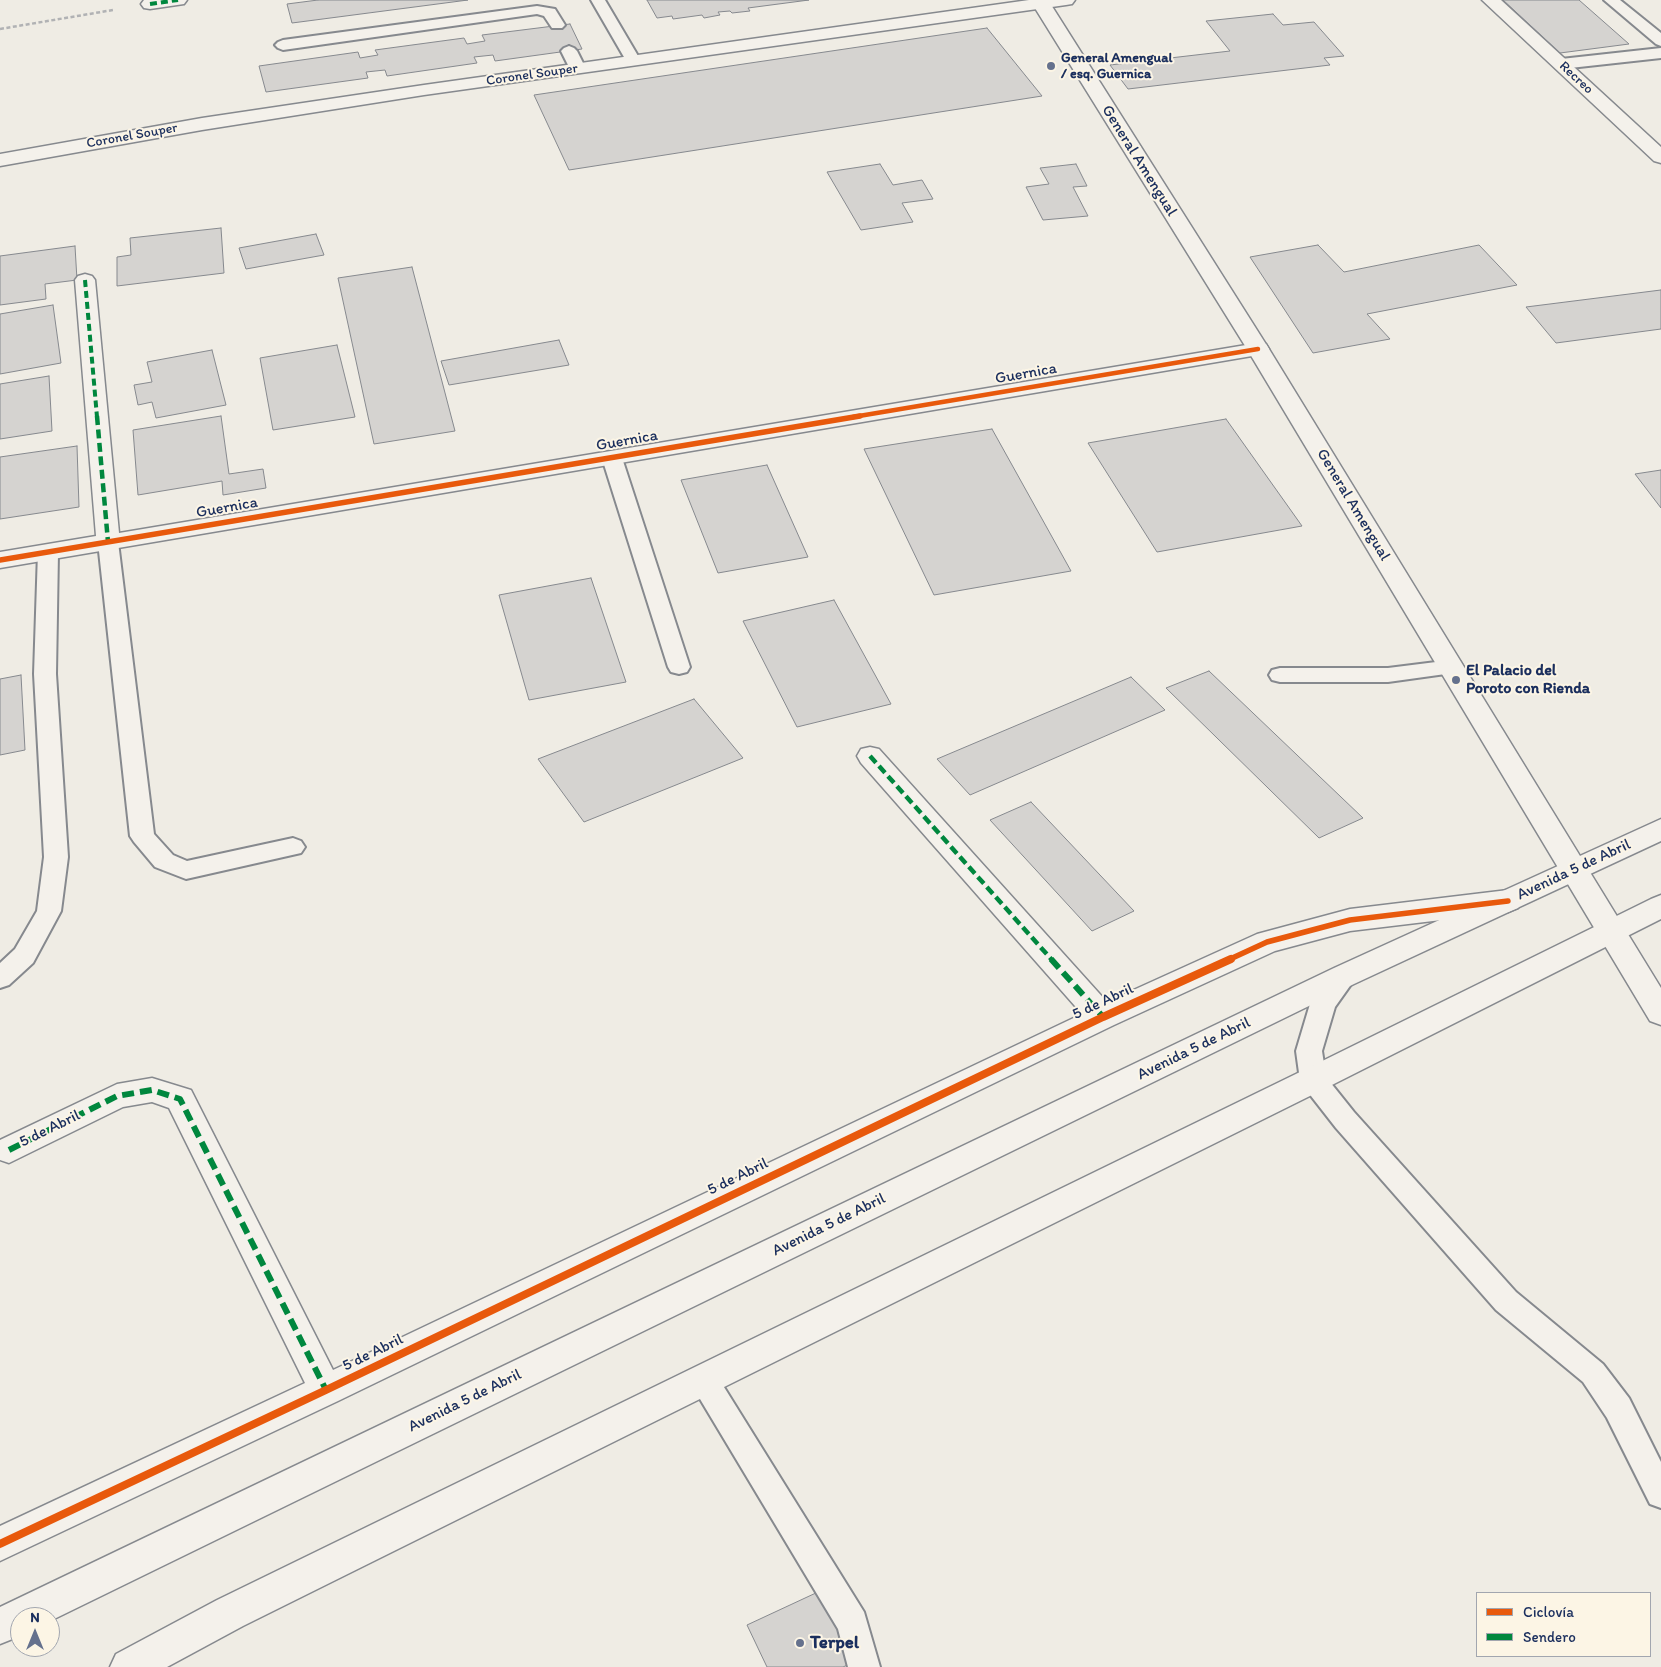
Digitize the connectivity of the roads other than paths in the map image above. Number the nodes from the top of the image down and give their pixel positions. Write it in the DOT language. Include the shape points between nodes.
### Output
graph roads {
  1 [pos="178,0"];
  2 [pos="598,0"];
  3 [pos="1066,0"];
  4 [pos="1491,0"];
  5 [pos="1611,0"];
  6 [pos="1040,2"];
  7 [pos="150,4"];
  8 [pos="557,25"];
  9 [pos="1661,41"];
  10 [pos="283,45"];
  11 [pos="569,51"];
  12 [pos="1661,53"];
  13 [pos="633,61"];
  14 [pos="1561,64"];
  15 [pos="578,69"];
  16 [pos="1661,157"];
  17 [pos="0,160"];
  18 [pos="85,280"];
  19 [pos="1258,349"];
  20 [pos="612,458"];
  21 [pos="108,542"];
  22 [pos="48,552"];
  23 [pos="0,560"];
  24 [pos="679,667"];
  25 [pos="1452,667"];
  26 [pos="1280,675"];
  27 [pos="870,756"];
  28 [pos="1661,829"];
  29 [pos="293,847"];
  30 [pos="1575,868"];
  31 [pos="1508,901"];
  32 [pos="1661,906"];
  33 [pos="1612,930"];
  34 [pos="1344,976"];
  35 [pos="0,978"];
  36 [pos="1661,1013"];
  37 [pos="1103,1017"];
  38 [pos="1313,1080"];
  39 [pos="9,1150"];
  40 [pos="704,1380"];
  41 [pos="326,1390"];
  42 [pos="1661,1494"];
  43 [pos="0,1544"];
  44 [pos="0,1626"];
  45 [pos="129,1667"];
  46 [pos="864,1667"];
  1 -- 7 [label="street"];
  2 -- 13 [label="lane"];
  3 -- 6 [label="street, Coronel Souper"];
  4 -- 14 [label="street, Recreo"];
  5 -- 9 [label="lane"];
  6 -- 13 [label="street, Coronel Souper"];
  6 -- 19 [label="street, General Amengual"];
  8 -- 10 [label="lane" via="550,12 537,10"];
  11 -- 15 [label="lane"];
  12 -- 14 [label="lane"];
  13 -- 15 [label="street, Coronel Souper"];
  14 -- 16 [label="street, Recreo"];
  15 -- 17 [label="street, Coronel Souper" via="202,124"];
  18 -- 21 [label="street"];
  19 -- 20 [label="street, Guernica"];
  19 -- 25 [label="street, General Amengual"];
  20 -- 21 [label="street, Guernica"];
  20 -- 24 [label="lane"];
  21 -- 22 [label="street, Guernica"];
  21 -- 29 [label="lane" via="142,836 164,862 186,870"];
  22 -- 23 [label="street, Guernica"];
  22 -- 35 [label="lane" via="45,674 56,857 49,911 24,956"];
  25 -- 26 [label="lane" via="1388,675"];
  25 -- 30 [label="street, General Amengual"];
  27 -- 37 [label="street, 5 de Abril"];
  28 -- 30 [label="street, Avenida 5 de Abril"];
  30 -- 31 [label="street, Avenida 5 de Abril"];
  30 -- 33 [label="street, General Amengual"];
  31 -- 34 [label="street, Avenida 5 de Abril"];
  31 -- 37 [label="street, 5 de Abril" via="1350,920 1267,942"];
  32 -- 33 [label="street"];
  33 -- 36 [label="street, General Amengual"];
  33 -- 38 [label="street"];
  34 -- 38 [label="lane" via="1323,1004 1310,1051"];
  34 -- 44 [label="street, Avenida 5 de Abril"];
  37 -- 41 [label="street, 5 de Abril"];
  38 -- 40 [label="street"];
  38 -- 42 [label="lane" via="1344,1120 1506,1301 1593,1373 1618,1408"];
  39 -- 41 [label="street, 5 de Abril" via="117,1096 152,1090 180,1099"];
  40 -- 45 [label="street" via="230,1613"];
  40 -- 46 [label="lane" via="853,1623"];
  41 -- 43 [label="street, 5 de Abril"];
}
